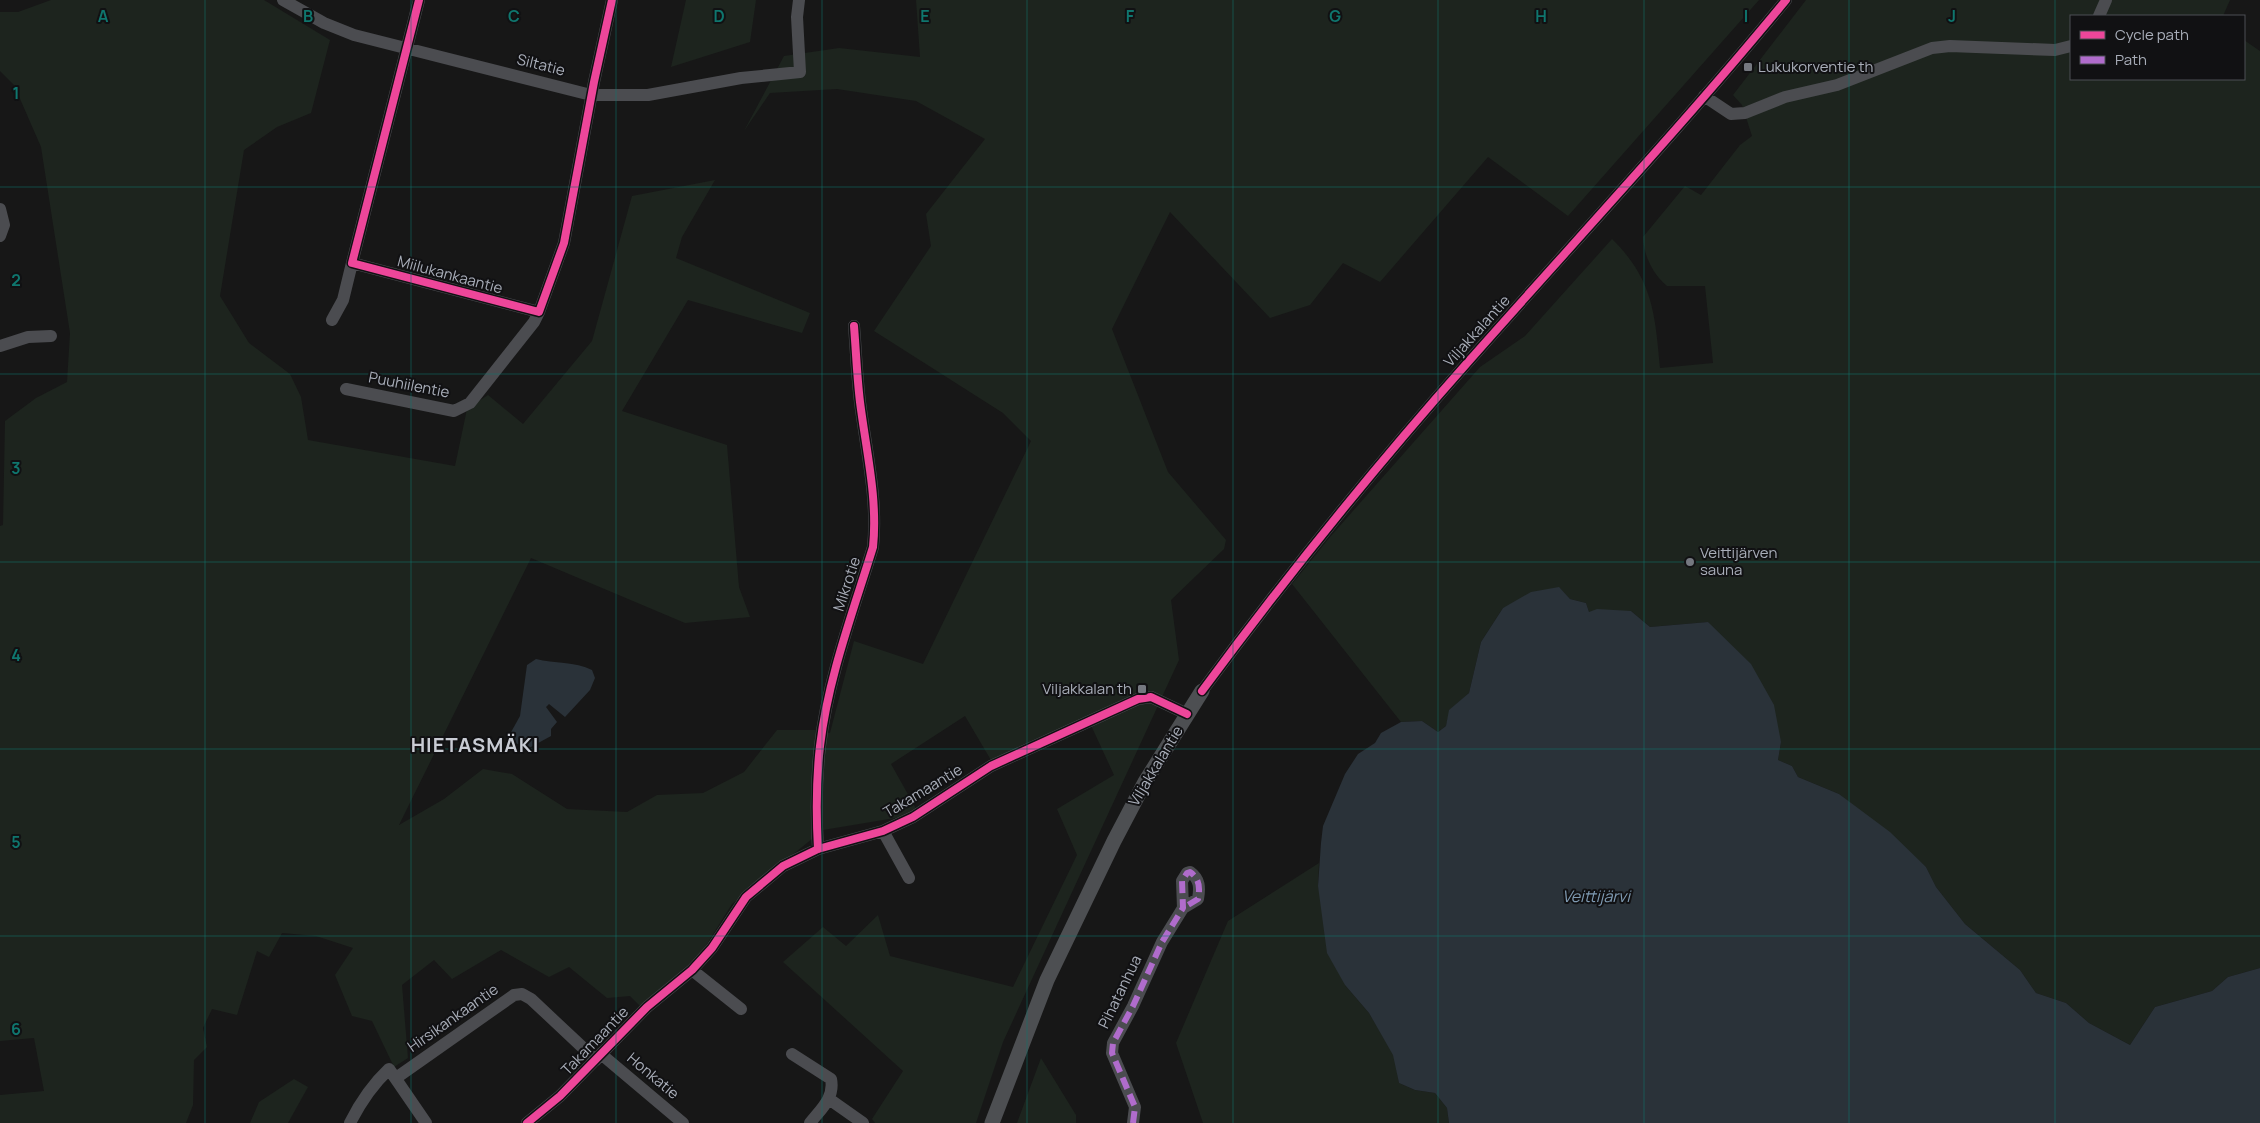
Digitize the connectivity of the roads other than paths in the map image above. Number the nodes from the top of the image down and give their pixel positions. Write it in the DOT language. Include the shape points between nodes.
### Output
graph roads {
  1 [pos="283,0"];
  2 [pos="419,0"];
  3 [pos="612,0"];
  4 [pos="799,0"];
  5 [pos="1786,0"];
  6 [pos="2106,0"];
  7 [pos="2099,15"];
  8 [pos="2070,46"];
  9 [pos="407,48"];
  10 [pos="591,95"];
  11 [pos="1704,96"];
  12 [pos="0,209"];
  13 [pos="0,236"];
  14 [pos="352,264"];
  15 [pos="539,312"];
  16 [pos="332,320"];
  17 [pos="854,326"];
  18 [pos="50,336"];
  19 [pos="0,346"];
  20 [pos="346,389"];
  21 [pos="1202,691"];
  22 [pos="1187,714"];
  23 [pos="883,831"];
  24 [pos="818,849"];
  25 [pos="909,878"];
  26 [pos="1183,908"];
  27 [pos="692,970"];
  28 [pos="741,1010"];
  29 [pos="792,1054"];
  30 [pos="598,1057"];
  31 [pos="393,1074"];
  32 [pos="829,1099"];
  33 [pos="350,1123"];
  34 [pos="426,1123"];
  35 [pos="527,1123"];
  36 [pos="684,1123"];
  37 [pos="810,1123"];
  38 [pos="864,1123"];
  39 [pos="992,1123"];
  40 [pos="1133,1123"];
  1 -- 9 [label="street, Siltatie" via="299,11 342,30"];
  2 -- 9 [label="street"];
  3 -- 10 [label="street"];
  4 -- 10 [label="street, Siltatie" via="796,17 800,72 741,78 648,95"];
  5 -- 11 [label="street, Viljakkalantie"];
  6 -- 7 [label="street"];
  8 -- 11 [label="street" via="2055,50 1932,48 1860,76 1785,97 1744,113 1731,114"];
  9 -- 10 [label="street, Siltatie"];
  9 -- 14 [label="street"];
  10 -- 15 [label="street" via="564,243"];
  11 -- 21 [label="street, Viljakkalantie" via="1466,364 1332,521"];
  12 -- 13 [label="street" via="4,225"];
  14 -- 15 [label="street, Miilukankaantie"];
  14 -- 16 [label="street" via="343,300"];
  15 -- 20 [label="street, Puuhiilentie" via="476,396 464,407 454,410"];
  17 -- 24 [label="street, Mikrotie" via="875,527 873,547 833,681 820,744 816,804"];
  18 -- 19 [label="street" via="28,337"];
  21 -- 22 [label="main road, Viljakkalantie"];
  22 -- 23 [label="street, Takamaantie" via="1151,697 1138,699 991,766 913,817"];
  22 -- 39 [label="main road, Viljakkalantie" via="1144,782 1051,971"];
  23 -- 24 [label="street, Takamaantie"];
  23 -- 25 [label="street"];
  24 -- 27 [label="street, Takamaantie" via="783,866 746,897 712,948"];
  26 -- 40 [label="street, Pihatanhua" via="1162,942 1113,1043 1112,1053 1135,1107"];
  27 -- 28 [label="street"];
  27 -- 30 [label="street, Takamaantie" via="648,1007"];
  29 -- 32 [label="street" via="831,1079 833,1088"];
  30 -- 31 [label="street, Hirsikankaantie" via="522,994 514,995"];
  30 -- 35 [label="street, Takamaantie" via="560,1096"];
  30 -- 36 [label="street, Honkatie"];
  31 -- 33 [label="street, Hirsikankaantie" via="378,1079"];
  31 -- 34 [label="street"];
  32 -- 37 [label="street"];
  32 -- 38 [label="street"];
}
